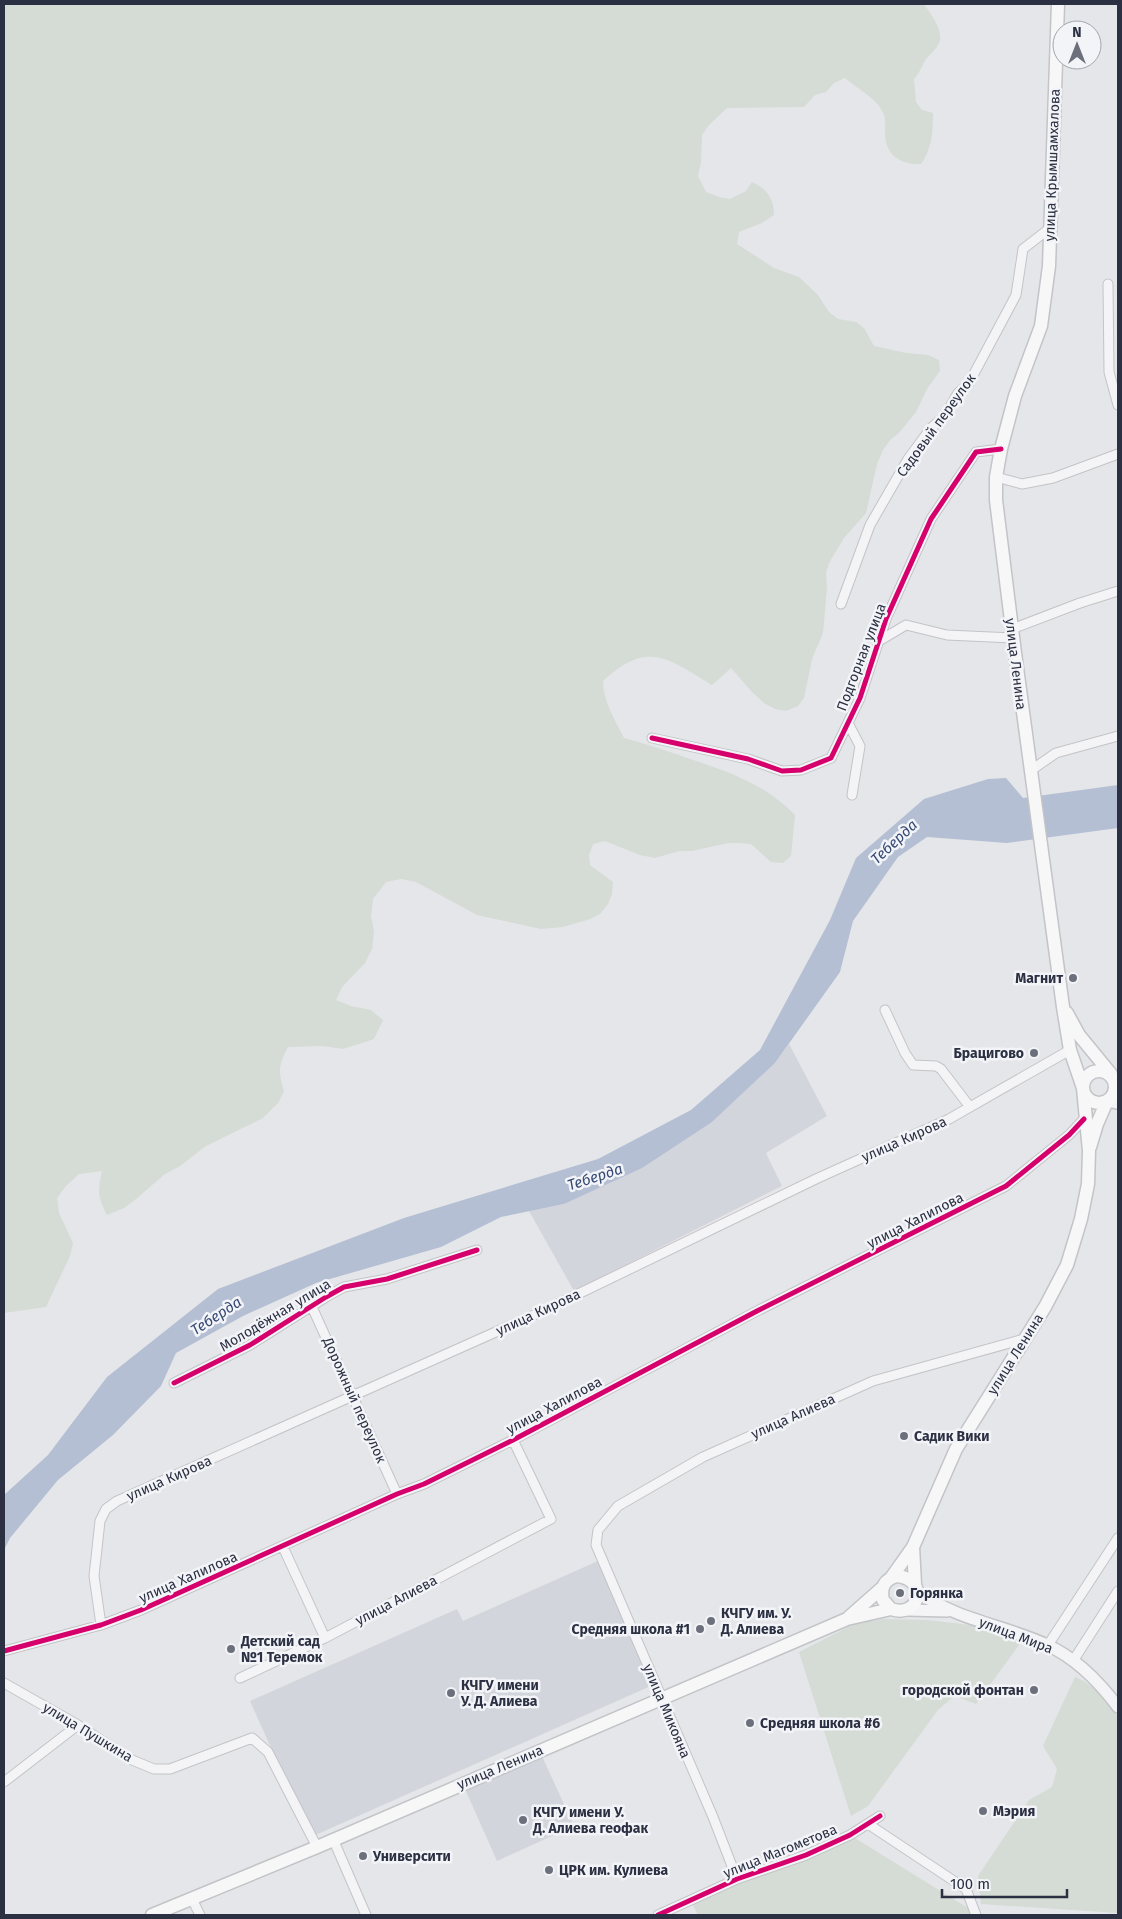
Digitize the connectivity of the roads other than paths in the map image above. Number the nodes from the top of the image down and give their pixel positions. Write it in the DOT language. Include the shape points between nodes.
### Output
graph roads {
  1 [pos="1058,4"];
  2 [pos="1050,228"];
  3 [pos="1108,284"];
  4 [pos="1041,326"];
  5 [pos="1118,405"];
  6 [pos="1001,450"];
  7 [pos="1118,454"];
  8 [pos="996,477"];
  9 [pos="1118,590"];
  10 [pos="841,604"];
  11 [pos="1012,634"];
  12 [pos="879,641"];
  13 [pos="848,723"];
  14 [pos="1118,736"];
  15 [pos="652,738"];
  16 [pos="1030,771"];
  17 [pos="852,795"];
  18 [pos="1063,1007"];
  19 [pos="885,1010"];
  20 [pos="1070,1050"];
  21 [pos="1116,1077"];
  22 [pos="1083,1088"];
  23 [pos="1112,1102"];
  24 [pos="970,1106"];
  25 [pos="1084,1119"];
  26 [pos="1089,1152"];
  27 [pos="477,1250"];
  28 [pos="312,1307"];
  29 [pos="1024,1339"];
  30 [pos="174,1383"];
  31 [pos="354,1397"];
  32 [pos="513,1440"];
  33 [pos="397,1494"];
  34 [pos="1118,1538"];
  35 [pos="596,1545"];
  36 [pos="283,1547"];
  37 [pos="913,1547"];
  38 [pos="887,1582"];
  39 [pos="916,1588"];
  40 [pos="1118,1591"];
  41 [pos="891,1609"];
  42 [pos="907,1610"];
  43 [pos="951,1611"];
  44 [pos="847,1619"];
  45 [pos="100,1625"];
  46 [pos="325,1638"];
  47 [pos="1048,1645"];
  48 [pos="4,1651"];
  49 [pos="1073,1661"];
  50 [pos="240,1678"];
  51 [pos="4,1683"];
  52 [pos="662,1698"];
  53 [pos="1118,1708"];
  54 [pos="78,1725"];
  55 [pos="4,1782"];
  56 [pos="880,1816"];
  57 [pos="868,1824"];
  58 [pos="333,1838"];
  59 [pos="317,1847"];
  60 [pos="738,1879"];
  61 [pos="192,1899"];
  62 [pos="976,1914"];
  63 [pos="152,1915"];
  64 [pos="200,1915"];
  65 [pos="366,1915"];
  66 [pos="658,1915"];
  1 -- 2 [label="main road, улица Крымшамхалова"];
  2 -- 4 [label="main road, улица Крымшамхалова"];
  2 -- 10 [label="street, Садовый переулок" via="1023,249 1016,295 969,383 908,460 870,525"];
  3 -- 5 [label="street" via="1109,372"];
  4 -- 6 [label="main road, улица Ленина" via="1015,396"];
  6 -- 8 [label="main road, улица Ленина"];
  6 -- 12 [label="street, Подгорная улица" via="976,452 931,519"];
  7 -- 8 [label="street" via="1053,478 1022,484"];
  8 -- 11 [label="main road, улица Ленина"];
  9 -- 11 [label="street" via="1080,603"];
  11 -- 12 [label="street" via="947,635 906,625"];
  11 -- 16 [label="main road, улица Ленина"];
  12 -- 13 [label="street, Подгорная улица"];
  13 -- 15 [label="street, Подгорная улица" via="831,758 801,770 782,771 748,759"];
  13 -- 17 [label="street" via="860,746"];
  14 -- 16 [label="street" via="1056,753"];
  16 -- 18 [label="main road, улица Ленина"];
  18 -- 20 [label="main road, улица Ленина"];
  18 -- 21 [label="main road, улица Ленина" via="1079,1035"];
  19 -- 24 [label="street" via="913,1065 941,1069"];
  20 -- 22 [label="main road, улица Ленина"];
  20 -- 24 [label="street, улица Кирова"];
  21 -- 22 [label="main road" via="1095,1071 1088,1074"];
  21 -- 23 [label="main road"];
  22 -- 23 [label="main road" via="1091,1101"];
  22 -- 25 [label="main road, улица Ленина"];
  23 -- 26 [label="main road, улица Ленина" via="1097,1124"];
  24 -- 31 [label="street, улица Кирова" via="545,1310"];
  25 -- 26 [label="main road, улица Ленина"];
  25 -- 32 [label="street, улица Халилова" via="1006,1186"];
  26 -- 29 [label="main road, улица Ленина" via="1083,1212 1067,1265"];
  27 -- 28 [label="street, Молодёжная улица" via="387,1279 344,1287"];
  28 -- 30 [label="street, Молодёжная улица" via="250,1345"];
  28 -- 31 [label="street, Дорожный переулок"];
  29 -- 35 [label="street, улица Алиева" via="873,1380 703,1457 618,1506 598,1530"];
  29 -- 37 [label="main road, улица Ленина" via="956,1449"];
  31 -- 33 [label="street, Дорожный переулок"];
  31 -- 45 [label="street, улица Кирова" via="182,1471 106,1509 100,1521 94,1576"];
  32 -- 33 [label="street, улица Халилова"];
  32 -- 46 [label="street, улица Алиева" via="551,1520"];
  33 -- 36 [label="street, улица Халилова"];
  34 -- 47 [label="street"];
  35 -- 52 [label="street, улица Микояна"];
  36 -- 45 [label="street, улица Халилова"];
  36 -- 46 [label="street"];
  37 -- 38 [label="main road, улица Ленина"];
  37 -- 39 [label="main road, улица Ленина"];
  38 -- 39 [label="main road" via="905,1576"];
  38 -- 41 [label="main road" via="881,1594"];
  38 -- 44 [label="main road, улица Ленина"];
  39 -- 42 [label="main road" via="915,1603"];
  39 -- 43 [label="street, улица Мира" via="933,1603"];
  40 -- 49 [label="street"];
  41 -- 42 [label="main road"];
  41 -- 44 [label="main road, улица Ленина"];
  42 -- 43 [label="street, улица Мира"];
  43 -- 47 [label="street, улица Мира"];
  44 -- 52 [label="main road, улица Ленина"];
  45 -- 48 [label="street, улица Халилова"];
  46 -- 50 [label="street, улица Алиева"];
  47 -- 49 [label="street, улица Мира"];
  49 -- 53 [label="street, улица Мира" via="1103,1687"];
  51 -- 54 [label="street, улица Пушкина"];
  52 -- 58 [label="main road, улица Ленина"];
  52 -- 60 [label="street, улица Микояна"];
  54 -- 55 [label="street"];
  54 -- 59 [label="street, улица Пушкина" via="132,1760 154,1769 170,1770 252,1738 268,1752"];
  56 -- 57 [label="street, улица Магометова"];
  57 -- 60 [label="street, улица Магометова" via="806,1855"];
  57 -- 62 [label="street" via="966,1890"];
  58 -- 59 [label="main road, улица Ленина"];
  58 -- 65 [label="street"];
  59 -- 61 [label="main road, улица Ленина"];
  60 -- 66 [label="street, улица Магометова"];
  61 -- 63 [label="main road, улица Ленина"];
  61 -- 64 [label="street"];
}
